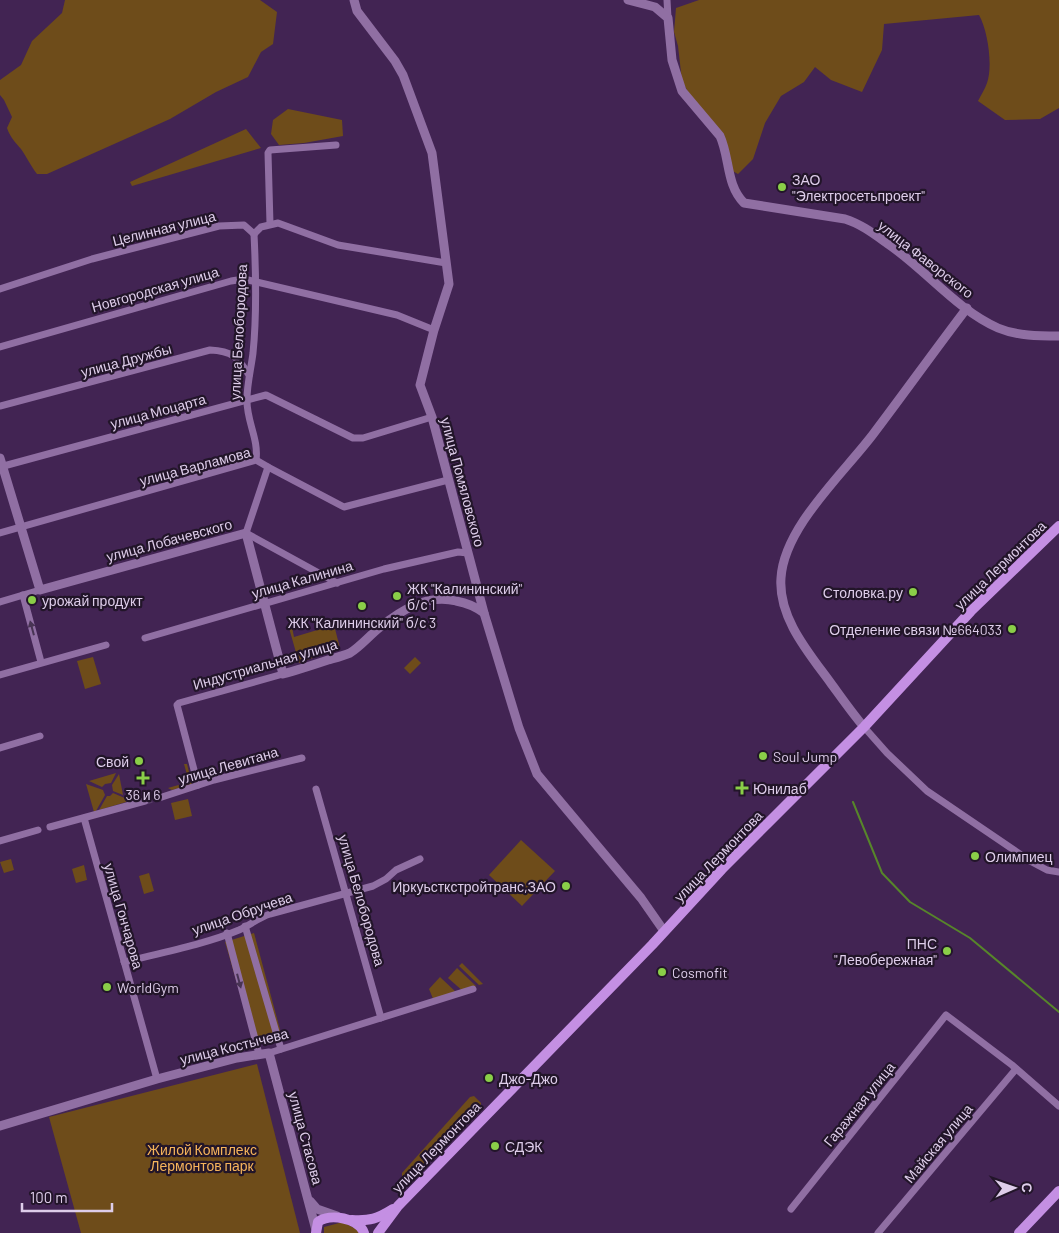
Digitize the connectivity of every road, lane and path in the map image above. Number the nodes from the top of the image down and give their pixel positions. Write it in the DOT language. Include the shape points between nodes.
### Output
graph roads {
  1 [pos="354,0"];
  2 [pos="628,0"];
  3 [pos="667,0"];
  4 [pos="668,18"];
  5 [pos="336,145"];
  6 [pos="270,224"];
  7 [pos="254,234"];
  8 [pos="446,263"];
  9 [pos="257,282"];
  10 [pos="0,289"];
  11 [pos="967,308"];
  12 [pos="434,330"];
  13 [pos="1059,336"];
  14 [pos="0,347"];
  15 [pos="249,375"];
  16 [pos="247,400"];
  17 [pos="0,406"];
  18 [pos="432,417"];
  19 [pos="256,460"];
  20 [pos="1,464"];
  21 [pos="268,468"];
  22 [pos="448,480"];
  23 [pos="1059,526"];
  24 [pos="21,527"];
  25 [pos="0,533"];
  26 [pos="246,534"];
  27 [pos="468,553"];
  28 [pos="338,583"];
  29 [pos="40,590"];
  30 [pos="23,595"];
  31 [pos="0,602"];
  32 [pos="264,602"];
  33 [pos="484,613"];
  34 [pos="145,638"];
  35 [pos="106,645"];
  36 [pos="42,662"];
  37 [pos="283,674"];
  38 [pos="0,675"];
  39 [pos="864,727"];
  40 [pos="40,736"];
  41 [pos="0,748"];
  42 [pos="302,758"];
  43 [pos="198,785"];
  44 [pos="316,789"];
  45 [pos="162,796"];
  46 [pos="145,801"];
  47 [pos="84,818"];
  48 [pos="50,827"];
  49 [pos="38,830"];
  50 [pos="0,841"];
  51 [pos="420,859"];
  52 [pos="1059,872"];
  53 [pos="346,893"];
  54 [pos="245,926"];
  55 [pos="664,932"];
  56 [pos="227,934"];
  57 [pos="124,962"];
  58 [pos="474,989"];
  59 [pos="381,1018"];
  60 [pos="281,1049"];
  61 [pos="269,1052"];
  62 [pos="259,1054"];
  63 [pos="1016,1069"];
  64 [pos="157,1079"];
  65 [pos="1059,1106"];
  66 [pos="0,1126"];
  67 [pos="1059,1191"];
  68 [pos="306,1194"];
  69 [pos="398,1206"];
  70 [pos="791,1209"];
  71 [pos="348,1220"];
  72 [pos="316,1232"];
  73 [pos="364,1233"];
  74 [pos="378,1233"];
  75 [pos="878,1233"];
  76 [pos="1019,1233"];
  1 -- 8 [label="street, улица Помяловского" via="357,11 403,75 432,153"];
  2 -- 4 [label="street" via="655,7"];
  3 -- 4 [label="street"];
  4 -- 11 [label="street, улица Фаворского" via="672,60 682,91 720,136 729,175 744,203 857,223 895,248"];
  5 -- 6 [label="street" via="270,150"];
  6 -- 7 [label="street"];
  6 -- 8 [label="street" via="283,224 338,245"];
  7 -- 9 [label="street, улица Белобородова"];
  7 -- 10 [label="street, Целинная улица" via="244,225 219,226 92,259"];
  8 -- 12 [label="street, улица Помяловского" via="449,284"];
  9 -- 12 [label="street, Новгородская улица" via="397,316"];
  9 -- 14 [label="street, Новгородская улица" via="231,281"];
  9 -- 15 [label="street, улица Белобородова"];
  11 -- 13 [label="street, улица Фаворского" via="998,328 1032,336"];
  11 -- 39 [label="street" via="868,441 805,518 783,562 780,579 783,604 790,622 807,651"];
  12 -- 18 [label="street, улица Помяловского" via="420,382"];
  15 -- 16 [label="street, улица Белобородова"];
  15 -- 17 [label="street, улица Дружбы" via="237,358 224,351 210,350"];
  16 -- 18 [label="street, улица Моцарта" via="266,395 353,438 363,438"];
  16 -- 19 [label="street, улица Белобородова"];
  16 -- 20 [label="street, улица Моцарта"];
  18 -- 22 [label="street, улица Помяловского"];
  19 -- 21 [label="street, улица Варламова"];
  19 -- 24 [label="street, улица Варламова"];
  20 -- 24 [label="street"];
  21 -- 22 [label="street, улица Варламова" via="344,507"];
  21 -- 26 [label="street"];
  22 -- 27 [label="street, улица Помяловского"];
  23 -- 39 [label="main road, улица Лермонтова" via="971,611"];
  24 -- 25 [label="street, улица Варламова"];
  24 -- 29 [label="street"];
  26 -- 28 [label="street, улица Лобачевского"];
  26 -- 29 [label="street, улица Лобачевского"];
  26 -- 32 [label="street"];
  27 -- 28 [label="street, улица Калинина" via="458,552 384,569"];
  27 -- 33 [label="street, улица Помяловского"];
  28 -- 32 [label="street, улица Калинина"];
  29 -- 30 [label="street, улица Лобачевского"];
  30 -- 31 [label="street, улица Лобачевского"];
  36 -- 30 [label="street, one-way"];
  32 -- 34 [label="street, улица Калинина"];
  32 -- 37 [label="street"];
  33 -- 37 [label="street, Индустриальная улица" via="469,604 436,598 407,609 348,654"];
  33 -- 55 [label="street, улица Помяловского" via="519,728 537,774 641,898"];
  35 -- 36 [label="street"];
  36 -- 38 [label="street"];
  37 -- 43 [label="street, Индустриальная улица" via="177,705"];
  39 -- 52 [label="street" via="927,790 1030,861"];
  39 -- 55 [label="main road, улица Лермонтова"];
  40 -- 41 [label="street"];
  42 -- 43 [label="street, улица Левитана"];
  43 -- 45 [label="street, улица Левитана"];
  44 -- 53 [label="street, улица Белобородова"];
  46 -- 47 [label="street"];
  47 -- 48 [label="street"];
  47 -- 57 [label="street, улица Гончарова"];
  49 -- 50 [label="street"];
  51 -- 53 [label="street, улица Обручева" via="373,886"];
  53 -- 54 [label="street, улица Обручева" via="257,918"];
  53 -- 59 [label="street, улица Белобородова"];
  54 -- 56 [label="street, улица Обручева"];
  54 -- 60 [label="street"];
  55 -- 69 [label="main road, улица Лермонтова"];
  56 -- 57 [label="street, улица Обручева"];
  56 -- 62 [label="street, one-way"];
  57 -- 64 [label="street, улица Гончарова"];
  58 -- 59 [label="street, улица Костычева"];
  59 -- 60 [label="street, улица Костычева"];
  60 -- 61 [label="street, улица Костычева"];
  61 -- 62 [label="street, улица Костычева"];
  61 -- 68 [label="street, улица Стасова"];
  62 -- 64 [label="street, улица Костычева"];
  63 -- 65 [label="street"];
  63 -- 70 [label="street, Гаражная улица" via="946,1015"];
  63 -- 75 [label="street, Майская улица"];
  64 -- 66 [label="street, улица Костычева"];
  67 -- 76 [label="main road"];
  68 -- 71 [label="street, улица Лермонтова" via="317,1209"];
  68 -- 72 [label="street, улица Стасова"];
  69 -- 71 [label="main road, улица Лермонтова" via="377,1219"];
  69 -- 74 [label="main road, улица Лермонтова"];
  71 -- 72 [label="main road" via="322,1219"];
  71 -- 73 [label="main road" via="356,1223"];
}
